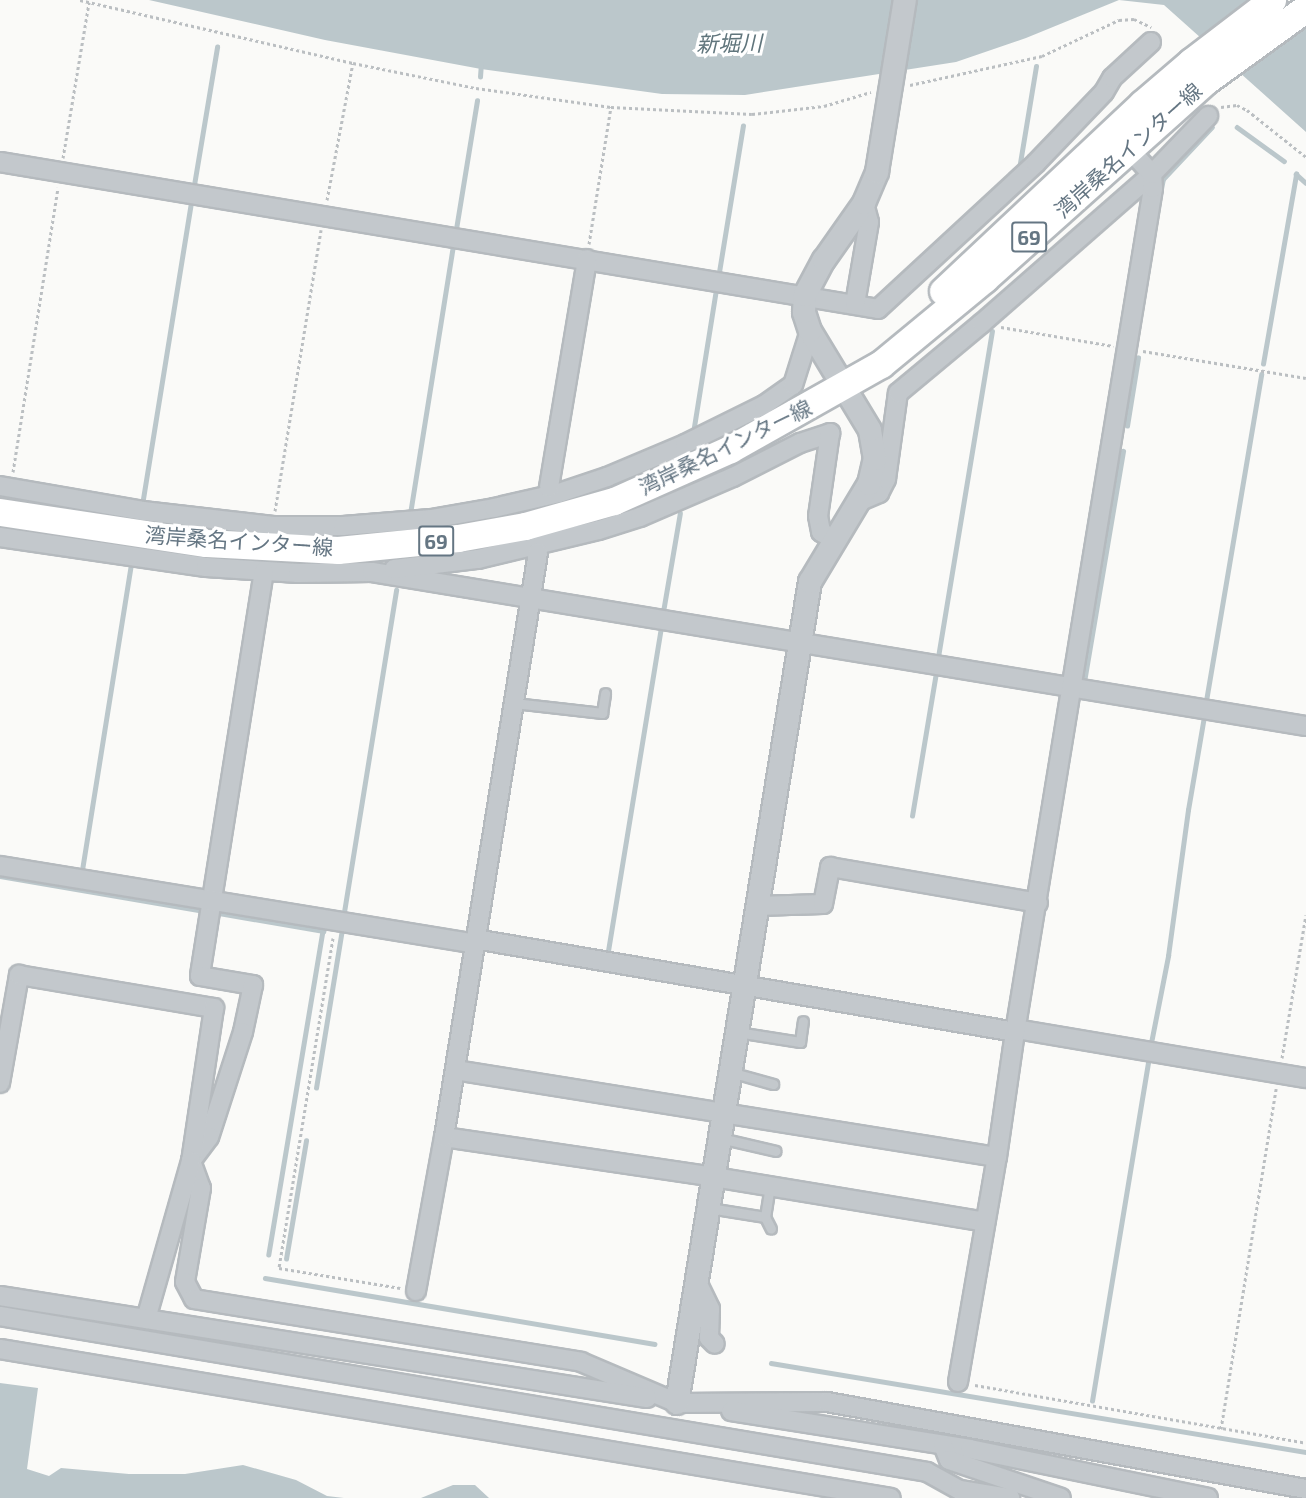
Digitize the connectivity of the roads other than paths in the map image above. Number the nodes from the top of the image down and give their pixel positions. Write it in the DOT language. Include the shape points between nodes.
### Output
graph roads {
  1 [pos="905,0"];
  2 [pos="1272,0"];
  3 [pos="1306,8"];
  4 [pos="1151,42"];
  5 [pos="1200,71"];
  6 [pos="1089,108"];
  7 [pos="1208,116"];
  8 [pos="1103,122"];
  9 [pos="1135,156"];
  10 [pos="0,162"];
  11 [pos="1152,174"];
  12 [pos="864,203"];
  13 [pos="586,259"];
  14 [pos="805,295"];
  15 [pos="855,304"];
  16 [pos="810,331"];
  17 [pos="843,388"];
  18 [pos="549,487"];
  19 [pos="3,496"];
  20 [pos="858,502"];
  21 [pos="0,537"];
  22 [pos="833,539"];
  23 [pos="538,553"];
  24 [pos="264,571"];
  25 [pos="372,572"];
  26 [pos="530,600"];
  27 [pos="800,643"];
  28 [pos="1072,687"];
  29 [pos="604,693"];
  30 [pos="514,703"];
  31 [pos="1306,726"];
  32 [pos="0,866"];
  33 [pos="212,901"];
  34 [pos="1038,903"];
  35 [pos="757,906"];
  36 [pos="475,942"];
  37 [pos="744,986"];
  38 [pos="803,1021"];
  39 [pos="1015,1030"];
  40 [pos="737,1032"];
  41 [pos="455,1070"];
  42 [pos="730,1072"];
  43 [pos="1306,1078"];
  44 [pos="0,1083"];
  45 [pos="773,1084"];
  46 [pos="724,1112"];
  47 [pos="444,1137"];
  48 [pos="720,1138"];
  49 [pos="776,1151"];
  50 [pos="997,1157"];
  51 [pos="191,1161"];
  52 [pos="714,1177"];
  53 [pos="770,1187"];
  54 [pos="709,1208"];
  55 [pos="765,1216"];
  56 [pos="985,1222"];
  57 [pos="771,1229"];
  58 [pos="697,1282"];
  59 [pos="416,1291"];
  60 [pos="0,1296"];
  61 [pos="0,1316"];
  62 [pos="146,1319"];
  63 [pos="715,1344"];
  64 [pos="0,1349"];
  65 [pos="958,1382"];
  66 [pos="677,1403"];
  67 [pos="943,1445"];
  68 [pos="1306,1489"];
  69 [pos="891,1498"];
  70 [pos="1010,1498"];
  71 [pos="1061,1498"];
  72 [pos="1208,1498"];
  1 -- 12 [label="street" via="877,172"];
  2 -- 5 [label="main road, 湾岸桑名インター線 / 69"];
  3 -- 5 [label="main road, 湾岸桑名インター線 / 69"];
  4 -- 6 [label="street" via="1112,78"];
  5 -- 17 [label="main road, 湾岸桑名インター線 / 69" via="1142,104 930,303 872,351"];
  6 -- 8 [label="street"];
  6 -- 15 [label="street" via="1036,163 878,309"];
  7 -- 11 [label="street"];
  9 -- 11 [label="street"];
  10 -- 13 [label="street"];
  11 -- 20 [label="street" via="898,393 886,479 879,493"];
  11 -- 28 [label="street" via="1153,189"];
  12 -- 14 [label="street"];
  12 -- 15 [label="street" via="869,222"];
  13 -- 14 [label="street"];
  13 -- 18 [label="street"];
  14 -- 15 [label="street"];
  14 -- 16 [label="street" via="804,312"];
  16 -- 17 [label="street"];
  16 -- 19 [label="street" via="793,385 744,416 607,477 536,499 431,519 343,526 273,526"];
  17 -- 19 [label="main road, 湾岸桑名インター線 / 69" via="730,449 614,501 556,519 458,538 338,550 270,548 142,535"];
  17 -- 20 [label="street" via="870,430 875,459 869,484"];
  20 -- 22 [label="street"];
  21 -- 24 [label="street" via="206,567"];
  22 -- 25 [label="street" via="821,532 818,516 830,434 800,443 640,517 599,530 478,559"];
  22 -- 27 [label="street" via="810,582"];
  23 -- 26 [label="street"];
  24 -- 25 [label="street"];
  24 -- 33 [label="street"];
  25 -- 26 [label="street"];
  26 -- 27 [label="street"];
  26 -- 30 [label="street"];
  27 -- 28 [label="street"];
  27 -- 35 [label="street"];
  28 -- 31 [label="street"];
  28 -- 34 [label="street"];
  29 -- 30 [label="lane" via="602,713"];
  30 -- 36 [label="street"];
  32 -- 33 [label="street"];
  33 -- 36 [label="street"];
  33 -- 51 [label="street" via="200,976 253,985 243,1032 210,1137"];
  34 -- 35 [label="street" via="830,867 823,903"];
  34 -- 39 [label="street"];
  35 -- 37 [label="street"];
  36 -- 37 [label="street"];
  36 -- 41 [label="street"];
  37 -- 39 [label="street"];
  37 -- 40 [label="street"];
  38 -- 40 [label="lane" via="800,1042"];
  39 -- 43 [label="street"];
  39 -- 50 [label="street"];
  40 -- 42 [label="street"];
  41 -- 46 [label="street"];
  41 -- 47 [label="street"];
  42 -- 45 [label="lane"];
  42 -- 46 [label="street"];
  44 -- 51 [label="street" via="19,975 214,1008"];
  46 -- 48 [label="street"];
  46 -- 50 [label="street"];
  47 -- 52 [label="street"];
  47 -- 59 [label="street"];
  48 -- 49 [label="lane"];
  48 -- 52 [label="street"];
  50 -- 56 [label="street"];
  51 -- 62 [label="street"];
  51 -- 66 [label="street" via="201,1188 185,1282 194,1299 581,1362"];
  52 -- 53 [label="street"];
  52 -- 54 [label="street"];
  53 -- 55 [label="lane"];
  53 -- 56 [label="street"];
  54 -- 55 [label="lane"];
  54 -- 58 [label="street"];
  55 -- 57 [label="lane"];
  56 -- 65 [label="street"];
  58 -- 63 [label="street" via="710,1309 709,1338"];
  58 -- 66 [label="street"];
  60 -- 62 [label="street"];
  61 -- 70 [label="street" via="927,1472 960,1490"];
  62 -- 66 [label="street"];
  64 -- 69 [label="street"];
  66 -- 67 [label="street"];
  66 -- 68 [label="street" via="827,1402"];
  67 -- 71 [label="street" via="949,1460"];
  67 -- 72 [label="street"];
}
